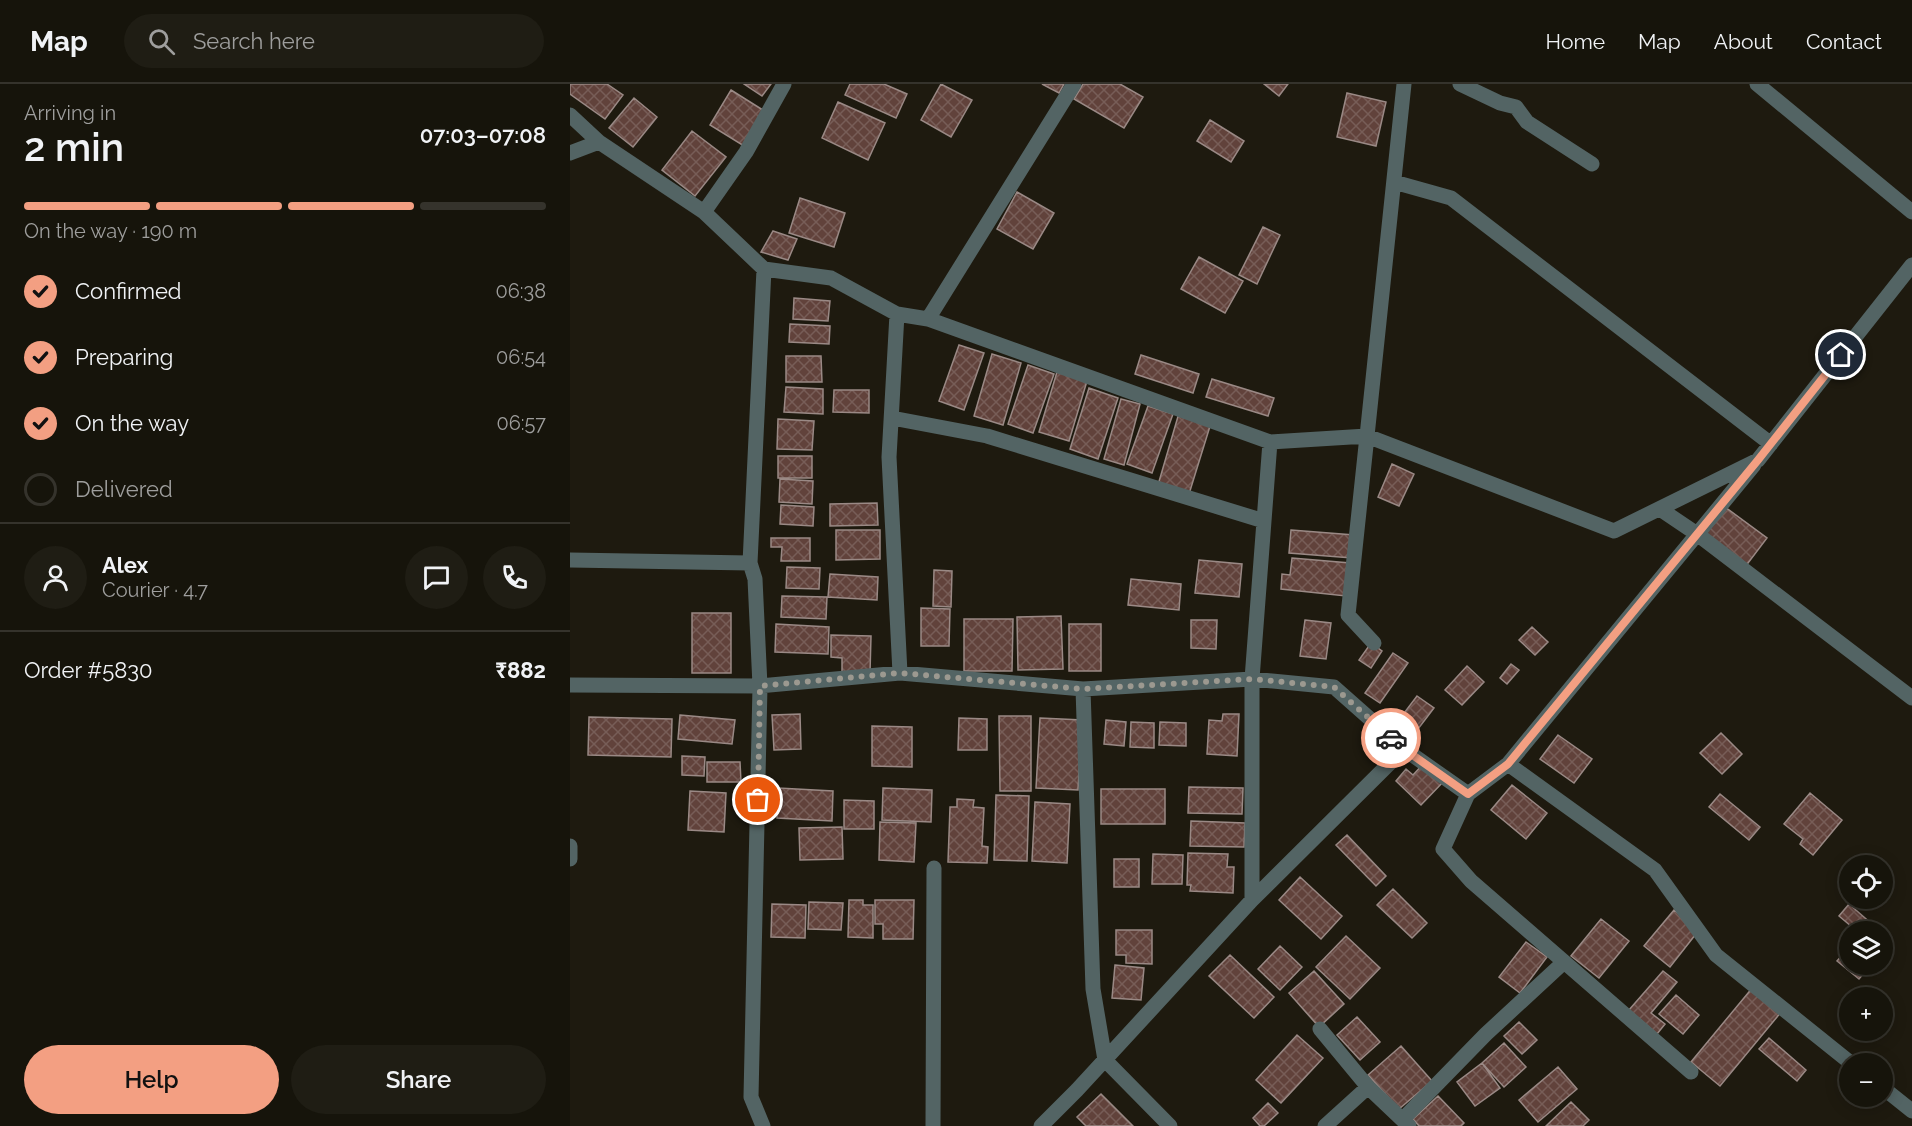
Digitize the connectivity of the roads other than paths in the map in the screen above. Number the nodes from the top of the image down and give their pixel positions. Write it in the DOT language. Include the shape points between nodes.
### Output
graph roads {
  1 [pos="784,84"];
  2 [pos="1074,84"];
  3 [pos="1404,84"];
  4 [pos="1460,84"];
  5 [pos="1757,84"];
  6 [pos="570,115"];
  7 [pos="599,142"];
  8 [pos="570,153"];
  9 [pos="1592,164"];
  10 [pos="1394,182"];
  11 [pos="704,212"];
  12 [pos="1912,212"];
  13 [pos="1912,265"];
  14 [pos="764,268"];
  15 [pos="897,314"];
  16 [pos="928,319"];
  17 [pos="891,418"];
  18 [pos="1367,436"];
  19 [pos="1270,442"];
  20 [pos="1771,444"];
  21 [pos="1758,460"];
  22 [pos="1660,509"];
  23 [pos="1264,521"];
  24 [pos="1697,534"];
  25 [pos="570,560"];
  26 [pos="750,563"];
  27 [pos="1374,643"];
  28 [pos="900,673"];
  29 [pos="1252,679"];
  30 [pos="570,685"];
  31 [pos="760,686"];
  32 [pos="1083,689"];
  33 [pos="1912,698"];
  34 [pos="1404,749"];
  35 [pos="1508,764"];
  36 [pos="1468,794"];
  37 [pos="570,846"];
  38 [pos="570,859"];
  39 [pos="934,868"];
  40 [pos="1252,900"];
  41 [pos="1564,962"];
  42 [pos="1320,1029"];
  43 [pos="1839,1053"];
  44 [pos="1105,1060"];
  45 [pos="1691,1072"];
  46 [pos="1368,1087"];
  47 [pos="1893,1096"];
  48 [pos="1912,1111"];
  49 [pos="1406,1123"];
  50 [pos="763,1126"];
  51 [pos="933,1126"];
  52 [pos="1041,1126"];
  53 [pos="1170,1126"];
  54 [pos="1325,1126"];
  1 -- 11 [label="street" via="746,152"];
  2 -- 16 [label="street"];
  3 -- 10 [label="street"];
  4 -- 9 [label="street" via="1516,107 1527,122"];
  5 -- 12 [label="street"];
  6 -- 7 [label="street"];
  7 -- 8 [label="street"];
  7 -- 11 [label="street"];
  10 -- 18 [label="street"];
  10 -- 20 [label="street" via="1451,198"];
  11 -- 14 [label="street"];
  13 -- 20 [label="street"];
  14 -- 15 [label="street" via="831,278"];
  14 -- 26 [label="street"];
  15 -- 16 [label="street"];
  15 -- 17 [label="street"];
  16 -- 19 [label="street"];
  17 -- 23 [label="street" via="987,436"];
  17 -- 28 [label="street"];
  18 -- 19 [label="street"];
  18 -- 22 [label="street" via="1614,531"];
  18 -- 27 [label="street" via="1348,615"];
  19 -- 23 [label="street"];
  20 -- 21 [label="street"];
  21 -- 22 [label="street"];
  21 -- 24 [label="street"];
  22 -- 24 [label="street"];
  23 -- 29 [label="street"];
  24 -- 33 [label="street"];
  24 -- 35 [label="street"];
  25 -- 26 [label="street"];
  26 -- 31 [label="street" via="755,579"];
  28 -- 31 [label="street"];
  28 -- 32 [label="street"];
  29 -- 32 [label="street"];
  29 -- 34 [label="street" via="1334,687"];
  29 -- 40 [label="street"];
  30 -- 31 [label="street"];
  31 -- 50 [label="street" via="751,1096"];
  32 -- 44 [label="street" via="1093,989"];
  34 -- 36 [label="street"];
  34 -- 40 [label="street"];
  35 -- 36 [label="street"];
  35 -- 43 [label="street" via="1655,870 1716,954"];
  36 -- 41 [label="street" via="1443,849 1471,881"];
  37 -- 38 [label="street"];
  39 -- 51 [label="street"];
  40 -- 44 [label="street"];
  41 -- 45 [label="street"];
  41 -- 49 [label="street" via="1486,1034"];
  42 -- 46 [label="street"];
  44 -- 52 [label="street"];
  44 -- 53 [label="street"];
  46 -- 49 [label="street"];
  46 -- 54 [label="street"];
  47 -- 48 [label="street"];
}
